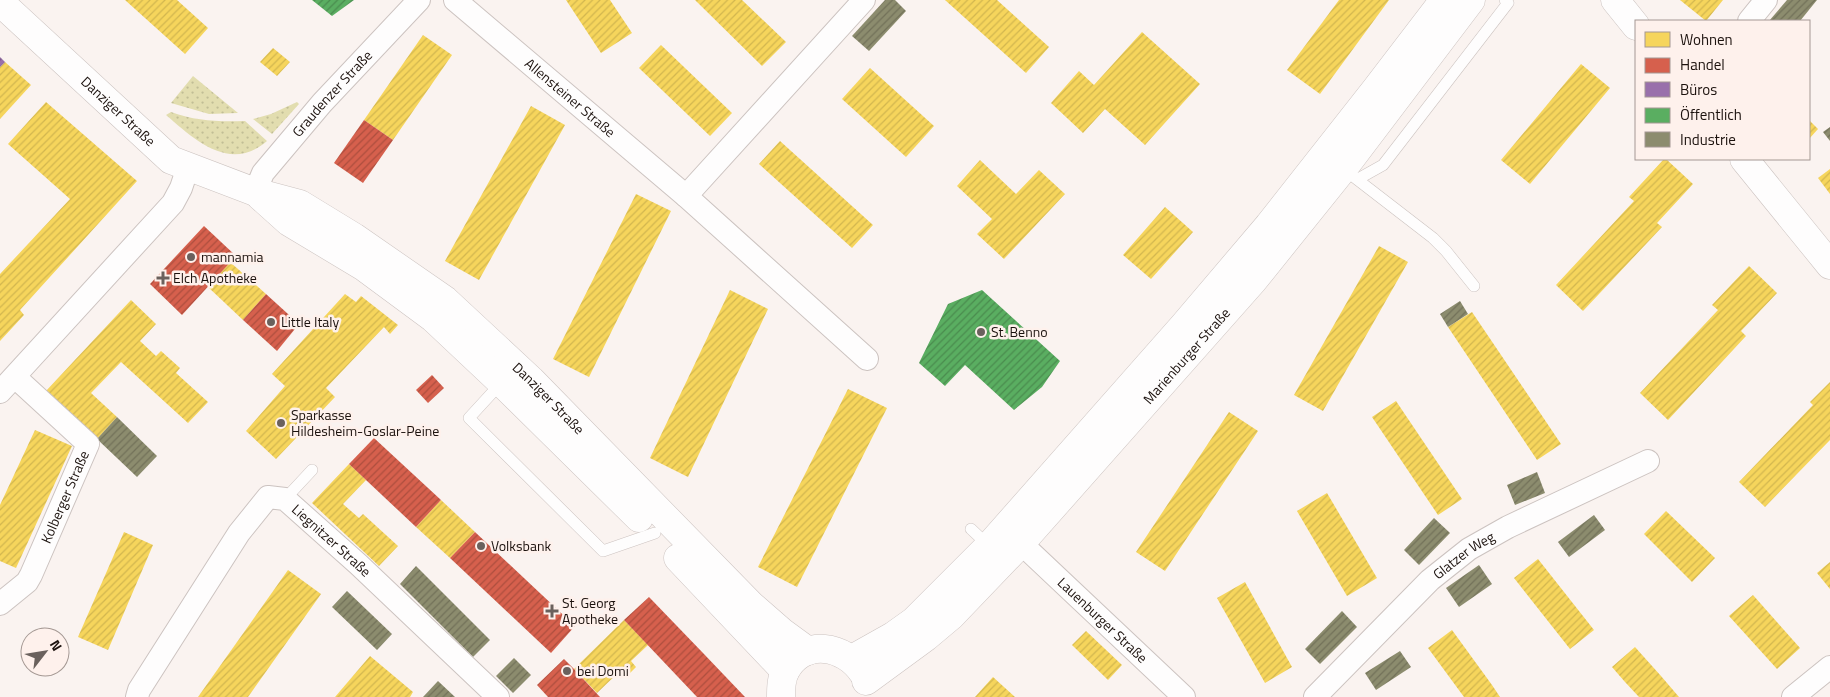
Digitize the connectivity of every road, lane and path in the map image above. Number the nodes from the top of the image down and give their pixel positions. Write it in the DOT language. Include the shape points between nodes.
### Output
graph roads {
  1 [pos="419,0"];
  2 [pos="455,0"];
  3 [pos="864,0"];
  4 [pos="1444,0"];
  5 [pos="1471,0"];
  6 [pos="1505,0"];
  7 [pos="1615,0"];
  8 [pos="1766,0"];
  9 [pos="0,2"];
  10 [pos="1750,20"];
  11 [pos="1635,25"];
  12 [pos="1745,160"];
  13 [pos="1339,165"];
  14 [pos="188,167"];
  15 [pos="255,192"];
  16 [pos="686,196"];
  17 [pos="1830,265"];
  18 [pos="1474,286"];
  19 [pos="867,359"];
  20 [pos="531,380"];
  21 [pos="501,382"];
  22 [pos="8,385"];
  23 [pos="1648,461"];
  24 [pos="312,470"];
  25 [pos="285,499"];
  26 [pos="655,533"];
  27 [pos="998,542"];
  28 [pos="0,604"];
  29 [pos="808,652"];
  30 [pos="1830,667"];
  31 [pos="862,679"];
  32 [pos="783,684"];
  33 [pos="137,697"];
  34 [pos="498,697"];
  35 [pos="1184,697"];
  36 [pos="1315,697"];
  37 [pos="1793,697"];
  1 -- 15 [label="street, Graudenzer Straße" via="322,103 264,173"];
  2 -- 16 [label="street, Allensteiner Straße"];
  3 -- 16 [label="street"];
  4 -- 13 [label="street, Marienburger Straße"];
  5 -- 13 [label="street, Marienburger Straße"];
  6 -- 13 [label="lane" via="1508,3 1383,165"];
  7 -- 11 [label="street"];
  8 -- 10 [label="street"];
  9 -- 14 [label="street, Danziger Straße" via="171,160"];
  12 -- 17 [label="street"];
  13 -- 18 [label="lane" via="1433,238"];
  13 -- 27 [label="street, Marienburger Straße" via="1269,225"];
  14 -- 15 [label="street, Danziger Straße"];
  14 -- 22 [label="street, Kolberger Straße" via="173,203"];
  15 -- 20 [label="street, Danziger Straße" via="300,204 354,237 445,300"];
  15 -- 21 [label="street, Danziger Straße" via="289,222 364,267 433,318"];
  16 -- 19 [label="street, Allensteiner Straße"];
  20 -- 21 [label="lane"];
  20 -- 29 [label="street, Danziger Straße" via="751,605"];
  21 -- 26 [label="street, Danziger Straße"];
  21 -- 26 [label="lane" via="469,418 603,551"];
  22 -- 28 [label="street, Kolberger Straße" via="88,444 31,575"];
  23 -- 36 [label="street, Glatzer Weg" via="1508,527 1469,549 1430,580"];
  24 -- 25 [label="lane"];
  25 -- 33 [label="street, Liegnitzer Straße" via="268,496 239,534"];
  25 -- 34 [label="street, Liegnitzer Straße"];
  26 -- 32 [label="street, Danziger Straße"];
  27 -- 31 [label="street, Marienburger Straße" via="951,616"];
  27 -- 35 [label="street, Lauenburger Straße"];
  29 -- 31 [label="street, Marienburger Straße" via="831,649 842,653"];
  29 -- 32 [label="street" via="792,662"];
  30 -- 37 [label="street"];
}
